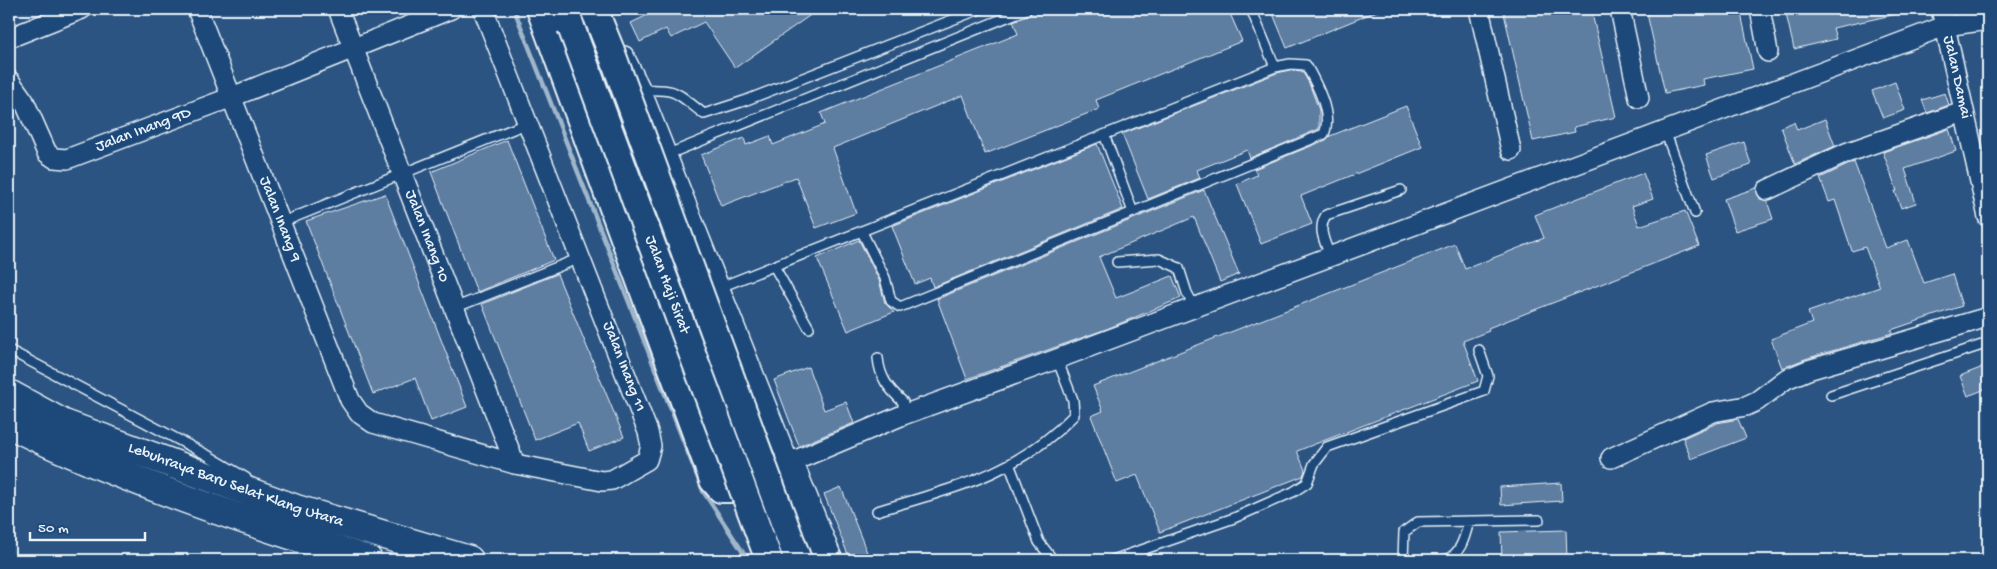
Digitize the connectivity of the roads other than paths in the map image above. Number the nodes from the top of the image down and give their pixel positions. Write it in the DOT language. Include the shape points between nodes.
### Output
graph roads {
  1 [pos="82,9"];
  2 [pos="197,9"];
  3 [pos="338,9"];
  4 [pos="451,9"];
  5 [pos="483,9"];
  6 [pos="540,9"];
  7 [pos="594,9"];
  8 [pos="599,9"];
  9 [pos="980,9"];
  10 [pos="1027,9"];
  11 [pos="1251,9"];
  12 [pos="1479,9"];
  13 [pos="1620,9"];
  14 [pos="1760,9"];
  15 [pos="1943,17"];
  16 [pos="568,18"];
  17 [pos="1988,20"];
  18 [pos="9,38"];
  19 [pos="353,49"];
  20 [pos="1768,52"];
  21 [pos="1275,67"];
  22 [pos="9,80"];
  23 [pos="641,90"];
  24 [pos="232,97"];
  25 [pos="1639,98"];
  26 [pos="1963,112"];
  27 [pos="528,123"];
  28 [pos="1665,131"];
  29 [pos="1105,136"];
  30 [pos="1511,150"];
  31 [pos="666,155"];
  32 [pos="402,174"];
  33 [pos="1985,189"];
  34 [pos="1401,190"];
  35 [pos="1767,190"];
  36 [pos="1133,212"];
  37 [pos="1696,212"];
  38 [pos="1988,217"];
  39 [pos="280,223"];
  40 [pos="862,232"];
  41 [pos="1330,256"];
  42 [pos="580,258"];
  43 [pos="1117,262"];
  44 [pos="774,266"];
  45 [pos="718,288"];
  46 [pos="1194,306"];
  47 [pos="454,308"];
  48 [pos="1988,317"];
  49 [pos="809,328"];
  50 [pos="1988,343"];
  51 [pos="9,350"];
  52 [pos="1479,350"];
  53 [pos="878,358"];
  54 [pos="1057,359"];
  55 [pos="9,394"];
  56 [pos="1831,395"];
  57 [pos="903,415"];
  58 [pos="373,423"];
  59 [pos="9,424"];
  60 [pos="1611,458"];
  61 [pos="789,463"];
  62 [pos="515,464"];
  63 [pos="1010,466"];
  64 [pos="296,509"];
  65 [pos="877,511"];
  66 [pos="1539,520"];
  67 [pos="1469,521"];
  68 [pos="368,560"];
  69 [pos="469,560"];
  70 [pos="769,560"];
  71 [pos="798,560"];
  72 [pos="828,560"];
  73 [pos="1053,560"];
  74 [pos="1113,560"];
  75 [pos="1403,560"];
  76 [pos="1444,560"];
  1 -- 18 [label="street"];
  2 -- 24 [label="street, Jalan Inang 9"];
  3 -- 19 [label="street, Jalan Inang 10"];
  4 -- 19 [label="street, Jalan Inang 9D"];
  5 -- 27 [label="street, Jalan Inang 11"];
  6 -- 61 [label="main road" via="713,480 721,489 730,489"];
  7 -- 71 [label="main road, Jalan Haji Sirat, bridge"];
  8 -- 23 [label="street"];
  9 -- 23 [label="lane" via="704,114 682,94 663,89"];
  10 -- 31 [label="lane"];
  11 -- 21 [label="lane"];
  12 -- 30 [label="street"];
  13 -- 25 [label="street"];
  14 -- 20 [label="street"];
  15 -- 17 [label="street"];
  15 -- 26 [label="street, Jalan Damai"];
  15 -- 28 [label="street"];
  16 -- 70 [label="main road, Jalan Haji Sirat, bridge"];
  19 -- 24 [label="street, Jalan Inang 9D"];
  19 -- 32 [label="street, Jalan Inang 10"];
  21 -- 29 [label="lane"];
  21 -- 36 [label="lane" via="1306,65 1328,125 1324,134"];
  22 -- 24 [label="street, Jalan Inang 9D" via="24,101 47,152 54,158 67,159"];
  23 -- 31 [label="street"];
  24 -- 39 [label="street, Jalan Inang 9"];
  26 -- 33 [label="street, Jalan Damai"];
  26 -- 35 [label="street" via="1846,152"];
  27 -- 32 [label="lane"];
  27 -- 42 [label="street, Jalan Inang 11"];
  28 -- 37 [label="lane"];
  28 -- 41 [label="street"];
  29 -- 36 [label="lane"];
  29 -- 40 [label="lane"];
  31 -- 45 [label="street"];
  32 -- 39 [label="lane"];
  32 -- 47 [label="street, Jalan Inang 10"];
  33 -- 38 [label="street, Jalan Damai"];
  34 -- 41 [label="lane" via="1326,215 1321,223"];
  36 -- 40 [label="lane" via="900,307 891,301 885,278"];
  39 -- 58 [label="street, Jalan Inang 9" via="350,400 359,413"];
  40 -- 44 [label="lane"];
  41 -- 46 [label="street"];
  42 -- 47 [label="lane"];
  42 -- 62 [label="street, Jalan Inang 11" via="648,432 651,446 647,460 612,480 602,481"];
  43 -- 46 [label="lane" via="1159,259 1179,268"];
  44 -- 45 [label="lane"];
  44 -- 49 [label="lane"];
  45 -- 61 [label="street"];
  46 -- 54 [label="street"];
  47 -- 62 [label="street, Jalan Inang 10"];
  48 -- 60 [label="street" via="1808,370 1786,379 1746,406 1713,412"];
  50 -- 56 [label="lane"];
  51 -- 64 [label="lane" via="207,455"];
  52 -- 74 [label="lane" via="1488,376 1484,391 1327,447 1314,464 1307,483 1293,492 1234,518"];
  53 -- 57 [label="lane" via="888,388 902,402"];
  54 -- 57 [label="street"];
  54 -- 63 [label="lane" via="1073,400 1074,415 1053,437"];
  55 -- 64 [label="highway, Lebuhraya Baru Selat Klang Utara" via="64,424"];
  57 -- 61 [label="street"];
  58 -- 62 [label="street, Jalan Inang 11"];
  59 -- 68 [label="highway, Lebuhraya Baru Selat Klang Utara" via="68,454 250,522"];
  61 -- 72 [label="highway"];
  63 -- 65 [label="lane" via="980,480"];
  63 -- 73 [label="lane" via="1039,542"];
  64 -- 69 [label="highway, Lebuhraya Baru Selat Klang Utara"];
  66 -- 67 [label="lane"];
  67 -- 75 [label="lane" via="1418,522 1411,525 1404,532"];
  67 -- 76 [label="lane" via="1463,544 1452,558"];
}
